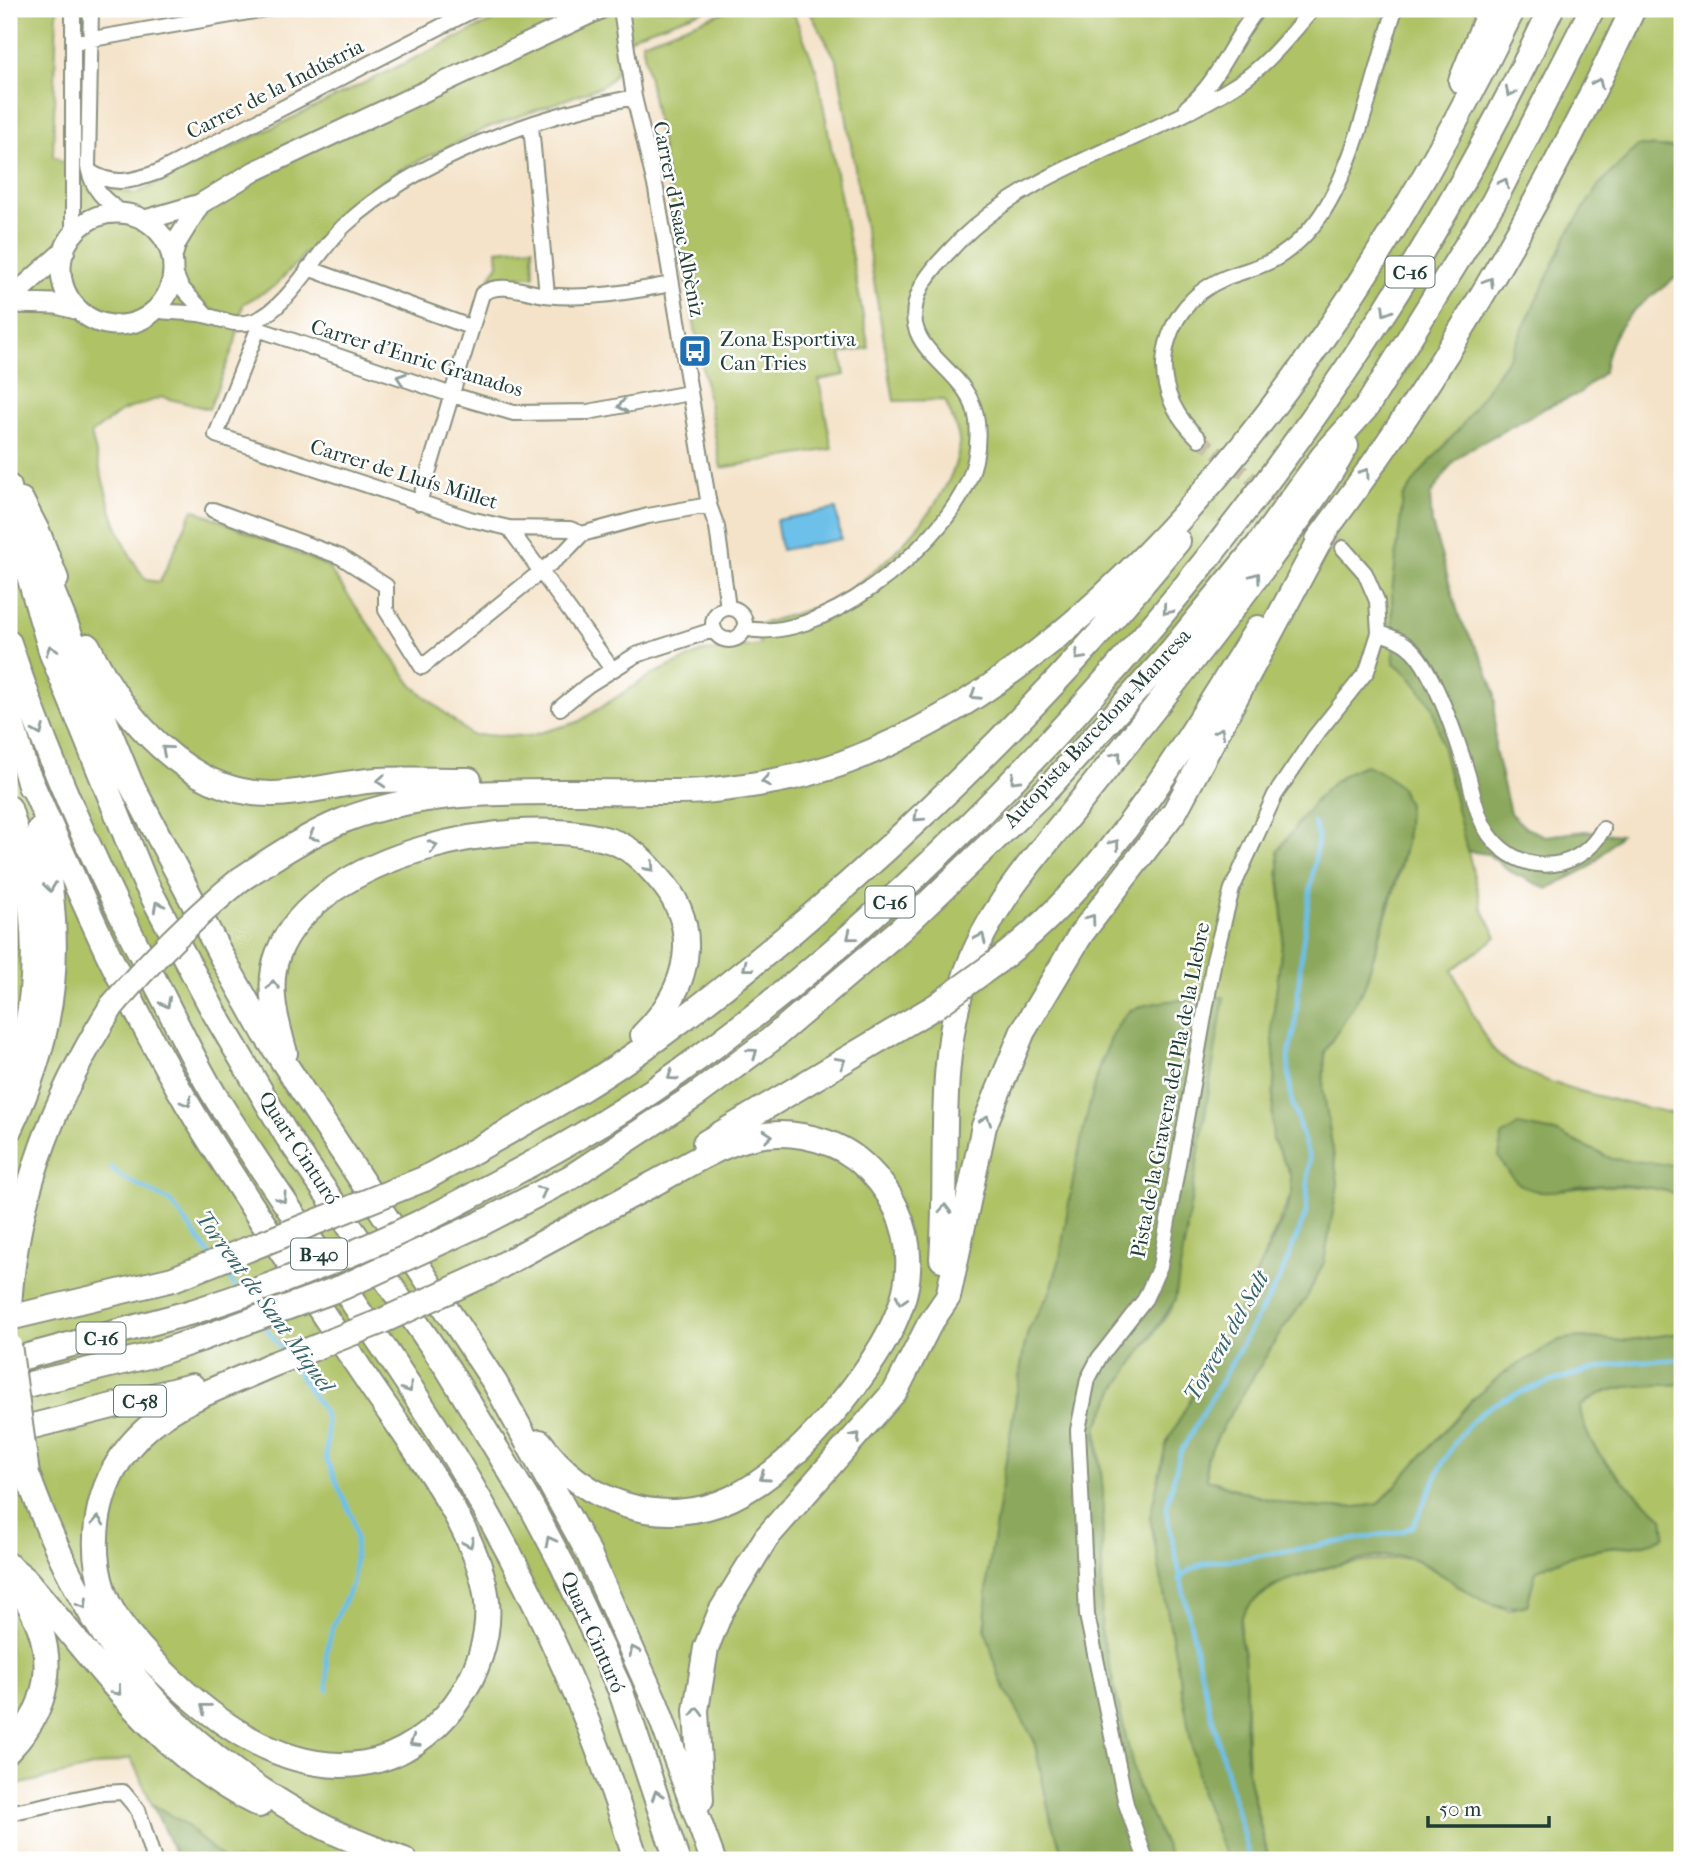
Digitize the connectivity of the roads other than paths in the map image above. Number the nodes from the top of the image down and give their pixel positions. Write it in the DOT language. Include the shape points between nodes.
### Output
graph roads {
  1 [pos="73,9"];
  2 [pos="91,9"];
  3 [pos="266,9"];
  4 [pos="475,9"];
  5 [pos="600,9"];
  6 [pos="621,9"];
  7 [pos="1258,9"];
  8 [pos="1313,9"];
  9 [pos="1395,9"];
  10 [pos="1490,9"];
  11 [pos="1513,9"];
  12 [pos="1551,9"];
  13 [pos="1592,9"];
  14 [pos="1633,9"];
  15 [pos="90,39"];
  16 [pos="71,43"];
  17 [pos="634,97"];
  18 [pos="531,126"];
  19 [pos="1160,126"];
  20 [pos="89,171"];
  21 [pos="200,204"];
  22 [pos="124,214"];
  23 [pos="145,220"];
  24 [pos="69,243"];
  25 [pos="172,263"];
  26 [pos="308,268"];
  27 [pos="671,284"];
  28 [pos="547,295"];
  29 [pos="9,301"];
  30 [pos="79,310"];
  31 [pos="155,310"];
  32 [pos="208,316"];
  33 [pos="256,325"];
  34 [pos="470,327"];
  35 [pos="689,393"];
  36 [pos="452,396"];
  37 [pos="1366,408"];
  38 [pos="1255,429"];
  39 [pos="1199,439"];
  40 [pos="9,477"];
  41 [pos="9,487"];
  42 [pos="419,503"];
  43 [pos="709,505"];
  44 [pos="213,510"];
  45 [pos="16,516"];
  46 [pos="509,528"];
  47 [pos="1326,529"];
  48 [pos="582,534"];
  49 [pos="1343,548"];
  50 [pos="541,571"];
  51 [pos="728,608"];
  52 [pos="744,628"];
  53 [pos="713,630"];
  54 [pos="1379,633"];
  55 [pos="9,643"];
  56 [pos="1032,658"];
  57 [pos="612,669"];
  58 [pos="560,708"];
  59 [pos="9,713"];
  60 [pos="27,773"];
  61 [pos="570,793"];
  62 [pos="9,808"];
  63 [pos="1603,829"];
  64 [pos="585,1086"];
  65 [pos="9,1091"];
  66 [pos="306,1096"];
  67 [pos="9,1130"];
  68 [pos="617,1201"];
  69 [pos="9,1305"];
  70 [pos="9,1318"];
  71 [pos="929,1325"];
  72 [pos="9,1345"];
  73 [pos="9,1361"];
  74 [pos="271,1365"];
  75 [pos="495,1383"];
  76 [pos="9,1389"];
  77 [pos="9,1432"];
  78 [pos="9,1566"];
  79 [pos="9,1575"];
  80 [pos="9,1750"];
  81 [pos="9,1813"];
  82 [pos="322,1826"];
  83 [pos="704,1829"];
  84 [pos="154,1860"];
  85 [pos="404,1860"];
  86 [pos="636,1860"];
  87 [pos="677,1860"];
  88 [pos="713,1860"];
  89 [pos="1146,1860"];
  1 -- 16 [label="street"];
  2 -- 15 [label="street"];
  3 -- 15 [label="street"];
  4 -- 20 [label="street, Carrer de la Indústria" via="158,172 117,182"];
  5 -- 21 [label="street" via="255,171"];
  6 -- 17 [label="street, Carrer d'Isaac Albèniz"];
  7 -- 19 [label="street" via="1208,86"];
  8 -- 19 [label="street" via="1257,69"];
  9 -- 39 [label="street" via="1347,160 1318,219 1275,259 1199,292 1174,324 1165,355 1165,387 1176,412"];
  10 -- 56 [label="highway" via="1453,98 1337,289 1245,416"];
  11 -- 38 [label="highway" via="1477,83 1347,304"];
  12 -- 73 [label="highway, Autopista Barcelona-Manresa / C-16, one-way, bridge" via="1436,231 1383,317 1268,480 1192,580 1042,753 882,910 677,1073 556,1151 423,1222 333,1262 192,1312"];
  37 -- 13 [label="highway, Autopista Barcelona-Manresa / C-16, one-way" via="1494,201"];
  47 -- 14 [label="highway, one-way" via="1419,395 1499,267 1589,103"];
  15 -- 16 [label="street"];
  15 -- 20 [label="street"];
  16 -- 24 [label="street"];
  17 -- 18 [label="street"];
  17 -- 27 [label="street, Carrer d'Isaac Albèniz" via="656,189"];
  18 -- 26 [label="street" via="434,164 381,196 343,227"];
  18 -- 28 [label="street"];
  19 -- 52 [label="street" via="1014,195 955,246 922,287 913,316 917,335 965,387 977,421 973,468 948,516 916,551 839,608 789,628 763,633"];
  20 -- 22 [label="street" via="101,198"];
  21 -- 23 [label="street"];
  21 -- 25 [label="street" via="176,243"];
  22 -- 23 [label="street"];
  22 -- 24 [label="street" via="96,218"];
  23 -- 25 [label="street" via="163,236"];
  24 -- 29 [label="street"];
  24 -- 30 [label="street" via="62,279"];
  25 -- 31 [label="street" via="169,291"];
  25 -- 32 [label="street" via="181,287"];
  26 -- 33 [label="street"];
  26 -- 34 [label="street"];
  27 -- 28 [label="street" via="582,296"];
  27 -- 35 [label="street, Carrer d'Isaac Albèniz"];
  28 -- 34 [label="street" via="489,288 482,294"];
  29 -- 30 [label="street"];
  30 -- 31 [label="street" via="99,322 117,325 140,320"];
  31 -- 32 [label="street, Carrer d'Enric Granados"];
  32 -- 33 [label="street, Carrer d'Enric Granados" via="230,324"];
  36 -- 33 [label="street, Carrer d'Enric Granados, one-way"];
  33 -- 42 [label="street, Carrer de Lluís Millet" via="216,435"];
  34 -- 36 [label="street"];
  35 -- 36 [label="street, Carrer d'Enric Granados, one-way" via="552,414 514,413"];
  35 -- 43 [label="street, Carrer d'Isaac Albèniz"];
  36 -- 42 [label="street"];
  71 -- 37 [label="highway, one-way" via="942,1266 947,1066 953,1024 979,940 1017,880 1224,620 1329,477"];
  76 -- 37 [label="highway, Autopista Barcelona-Manresa / C-16, one-way, bridge" via="152,1355 344,1287 571,1177 696,1095 769,1041 901,929 1049,787 1154,671"];
  38 -- 56 [label="highway" via="1137,562"];
  38 -- 64 [label="highway, one-way" via="1225,482 1094,641 918,818 792,932 659,1038"];
  61 -- 40 [label="highway, one-way" via="506,780 378,780 272,794 197,775 142,729 102,672"];
  41 -- 45 [label="highway, Quart Cinturó / B-40"];
  42 -- 46 [label="street, Carrer de Lluís Millet"];
  43 -- 48 [label="street, Carrer de Lluís Millet"];
  43 -- 51 [label="street, Carrer d'Isaac Albèniz" via="717,527"];
  44 -- 50 [label="street, Carrer de Lluís Millet" via="341,557 386,586 386,610 422,667"];
  45 -- 66 [label="highway" via="41,564 130,782 258,1022"];
  87 -- 45 [label="highway, Quart Cinturó / B-40, one-way" via="620,1689 530,1504 448,1369 287,1136 214,1012 145,880 52,654"];
  46 -- 48 [label="street, Carrer de Lluís Millet"];
  46 -- 50 [label="street"];
  68 -- 47 [label="highway, one-way, bridge" via="731,1126 936,1006 1031,936 1065,903 1125,830"];
  71 -- 47 [label="highway, one-way" via="948,1297 984,1126 1023,1031 1081,934 1175,811"];
  48 -- 50 [label="street, Carrer de Lluís Millet"];
  49 -- 54 [label="street" via="1366,573 1377,601"];
  50 -- 57 [label="street"];
  51 -- 52 [label="street" via="741,614"];
  51 -- 53 [label="street" via="715,615"];
  52 -- 53 [label="street" via="739,637 729,640"];
  53 -- 57 [label="street" via="654,648"];
  54 -- 63 [label="street" via="1399,639 1426,670 1457,741 1474,804 1499,846 1549,866 1584,855"];
  54 -- 89 [label="street, Pista de la Gravera del Pla de la Llebre" via="1367,671 1287,775 1241,865 1214,960 1160,1266 1145,1299 1099,1358 1083,1398 1078,1460 1087,1615 1126,1804"];
  55 -- 86 [label="highway, Quart Cinturó / B-40, one-way" via="31,712 116,907 215,1098 491,1519 541,1618 609,1777"];
  56 -- 61 [label="highway, one-way" via="936,720 849,761 709,791"];
  57 -- 58 [label="street"];
  59 -- 60 [label="highway"];
  60 -- 67 [label="highway, one-way" via="55,921 52,999 31,1086"];
  60 -- 74 [label="highway, one-way" via="107,957 152,1042 251,1205 436,1484 474,1551 487,1602 483,1644 472,1677 437,1725 417,1742 366,1763 316,1763 262,1745 226,1724 173,1681 132,1639 105,1595 96,1559 97,1516 111,1472 127,1449 168,1410"];
  61 -- 69 [label="highway, one-way, bridge" via="446,796 341,821 241,879 183,926 112,1006 68,1081 33,1165 11,1266"];
  62 -- 65 [label="highway" via="26,869 35,933 30,1015"];
  66 -- 64 [label="highway, one-way" via="286,1056 272,978 278,953 301,918 336,886 409,853 504,832 546,830 614,842 640,857 669,888 682,912 687,940 685,964 664,1013"];
  64 -- 70 [label="highway, bridge" via="424,1179 173,1279"];
  66 -- 75 [label="highway"];
  68 -- 74 [label="highway, C-58, bridge" via="488,1273"];
  68 -- 75 [label="highway, one-way" via="746,1139 796,1135 824,1142 852,1155 874,1173 897,1208 908,1254 902,1301 864,1373 788,1460 732,1498 688,1510 662,1513 595,1493 550,1455"];
  83 -- 71 [label="highway, one-way" via="696,1710 706,1648 721,1611 766,1538 896,1390"];
  72 -- 82 [label="highway, one-way, bridge" via="27,1474 54,1548 107,1644 163,1711 203,1746 258,1789"];
  74 -- 77 [label="highway, C-58"];
  83 -- 75 [label="highway, one-way" via="634,1651 589,1555"];
  78 -- 82 [label="highway, one-way" via="48,1605 140,1717 187,1760 286,1818"];
  79 -- 80 [label="highway" via="33,1609 45,1640 46,1678 33,1720"];
  81 -- 84 [label="street" via="123,1792 138,1810"];
  82 -- 85 [label="highway"];
  83 -- 88 [label="highway"];
}
